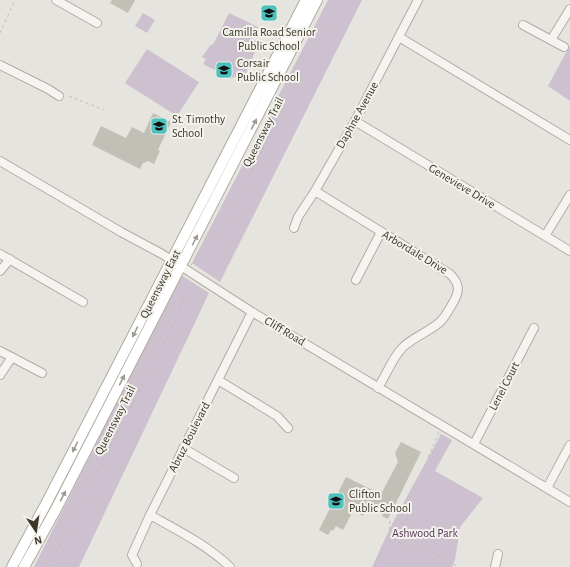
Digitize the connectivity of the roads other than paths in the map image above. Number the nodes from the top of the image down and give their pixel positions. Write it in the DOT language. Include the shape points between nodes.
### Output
graph roads {
  1 [pos="56,0"];
  2 [pos="306,0"];
  3 [pos="317,0"];
  4 [pos="418,0"];
  5 [pos="570,9"];
  6 [pos="97,23"];
  7 [pos="523,25"];
  8 [pos="399,37"];
  9 [pos="551,40"];
  10 [pos="564,47"];
  11 [pos="0,65"];
  12 [pos="59,96"];
  13 [pos="354,121"];
  14 [pos="570,140"];
  15 [pos="0,161"];
  16 [pos="315,191"];
  17 [pos="570,194"];
  18 [pos="294,228"];
  19 [pos="381,232"];
  20 [pos="545,236"];
  21 [pos="570,251"];
  22 [pos="0,254"];
  23 [pos="10,260"];
  24 [pos="172,260"];
  25 [pos="181,266"];
  26 [pos="0,271"];
  27 [pos="356,280"];
  28 [pos="83,302"];
  29 [pos="252,312"];
  30 [pos="534,328"];
  31 [pos="0,351"];
  32 [pos="12,357"];
  33 [pos="42,373"];
  34 [pos="0,375"];
  35 [pos="218,380"];
  36 [pos="378,388"];
  37 [pos="288,428"];
  38 [pos="474,444"];
  39 [pos="570,445"];
  40 [pos="183,448"];
  41 [pos="234,478"];
  42 [pos="547,488"];
  43 [pos="570,502"];
  44 [pos="150,515"];
  45 [pos="498,554"];
  46 [pos="137,564"];
  47 [pos="12,567"];
  48 [pos="24,567"];
  49 [pos="230,567"];
  50 [pos="495,567"];
  1 -- 6 [label="street"];
  2 -- 24 [label="main road, Queensway East"];
  25 -- 3 [label="main road, Queensway East, one-way"];
  4 -- 8 [label="street, Daphne Avenue"];
  5 -- 9 [label="street"];
  7 -- 9 [label="street"];
  8 -- 13 [label="street, Daphne Avenue"];
  8 -- 14 [label="street"];
  9 -- 10 [label="street"];
  11 -- 12 [label="street"];
  13 -- 16 [label="street, Daphne Avenue"];
  13 -- 20 [label="street, Genevieve Drive"];
  15 -- 24 [label="street, Cliff Road"];
  16 -- 18 [label="street, Daphne Avenue"];
  16 -- 19 [label="street, Arbordale Drive"];
  17 -- 20 [label="street"];
  19 -- 27 [label="street"];
  19 -- 36 [label="street, Arbordale Drive" via="450,274 458,290 446,315 402,348"];
  20 -- 21 [label="street, Genevieve Drive"];
  22 -- 23 [label="street"];
  23 -- 26 [label="street"];
  23 -- 28 [label="street"];
  24 -- 25 [label="street, Cliff Road"];
  24 -- 47 [label="main road, Queensway East, one-way"];
  25 -- 29 [label="street, Cliff Road"];
  48 -- 25 [label="main road, Queensway East, one-way"];
  29 -- 35 [label="street, Abruz Boulevard"];
  29 -- 36 [label="street, Cliff Road"];
  30 -- 38 [label="street, Lenel Court"];
  31 -- 32 [label="street"];
  32 -- 33 [label="street"];
  32 -- 34 [label="street"];
  35 -- 37 [label="street" via="277,416"];
  35 -- 40 [label="street, Abruz Boulevard"];
  36 -- 38 [label="street, Cliff Road"];
  38 -- 42 [label="street, Cliff Road"];
  39 -- 42 [label="street"];
  40 -- 41 [label="street"];
  40 -- 44 [label="street, Abruz Boulevard"];
  42 -- 43 [label="street, Cliff Road"];
  44 -- 46 [label="street, Abruz Boulevard" via="132,555"];
  44 -- 49 [label="street" via="221,558"];
  45 -- 50 [label="street"];
}
